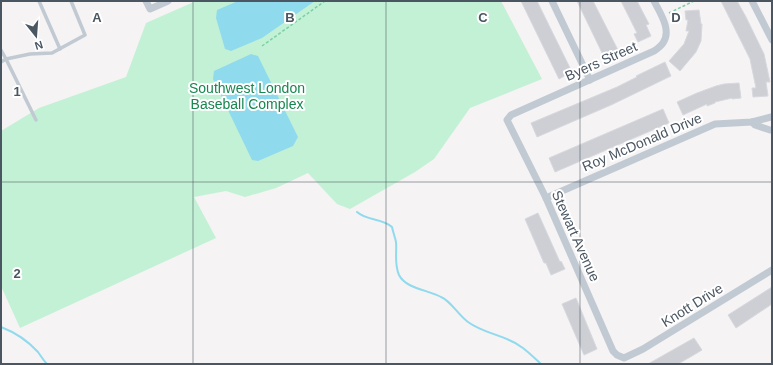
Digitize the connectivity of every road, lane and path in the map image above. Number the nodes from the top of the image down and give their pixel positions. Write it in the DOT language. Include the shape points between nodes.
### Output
graph roads {
  1 [pos="38,1"];
  2 [pos="71,1"];
  3 [pos="146,1"];
  4 [pos="168,1"];
  5 [pos="325,1"];
  6 [pos="552,1"];
  7 [pos="654,1"];
  8 [pos="694,1"];
  9 [pos="752,1"];
  10 [pos="669,13"];
  11 [pos="772,40"];
  12 [pos="262,46"];
  13 [pos="60,49"];
  14 [pos="1,50"];
  15 [pos="6,59"];
  16 [pos="1,62"];
  17 [pos="590,80"];
  18 [pos="772,117"];
  19 [pos="36,120"];
  20 [pos="507,120"];
  21 [pos="752,122"];
  22 [pos="771,131"];
  23 [pos="546,198"];
  24 [pos="772,270"];
  25 [pos="624,358"];
  1 -- 13 [label="lane"];
  2 -- 13 [label="lane" via="85,35"];
  3 -- 4 [label="street" via="150,9"];
  5 -- 12 [label="path"];
  6 -- 17 [label="street"];
  7 -- 17 [label="street, Byers Street" via="664,22 666,35 663,43 654,51"];
  8 -- 10 [label="path"];
  9 -- 11 [label="street"];
  13 -- 15 [label="lane" via="52,53"];
  14 -- 15 [label="lane"];
  15 -- 16 [label="lane"];
  15 -- 19 [label="lane"];
  17 -- 20 [label="street, Byers Street" via="511,115"];
  18 -- 21 [label="street, Roy McDonald Drive"];
  18 -- 22 [label="street" via="769,124"];
  20 -- 23 [label="street, Stewart Avenue"];
  21 -- 22 [label="street"];
  21 -- 23 [label="street, Roy McDonald Drive" via="715,124"];
  23 -- 25 [label="street, Stewart Avenue" via="613,350 617,356"];
  24 -- 25 [label="street, Knott Drive" via="665,336"];
}
